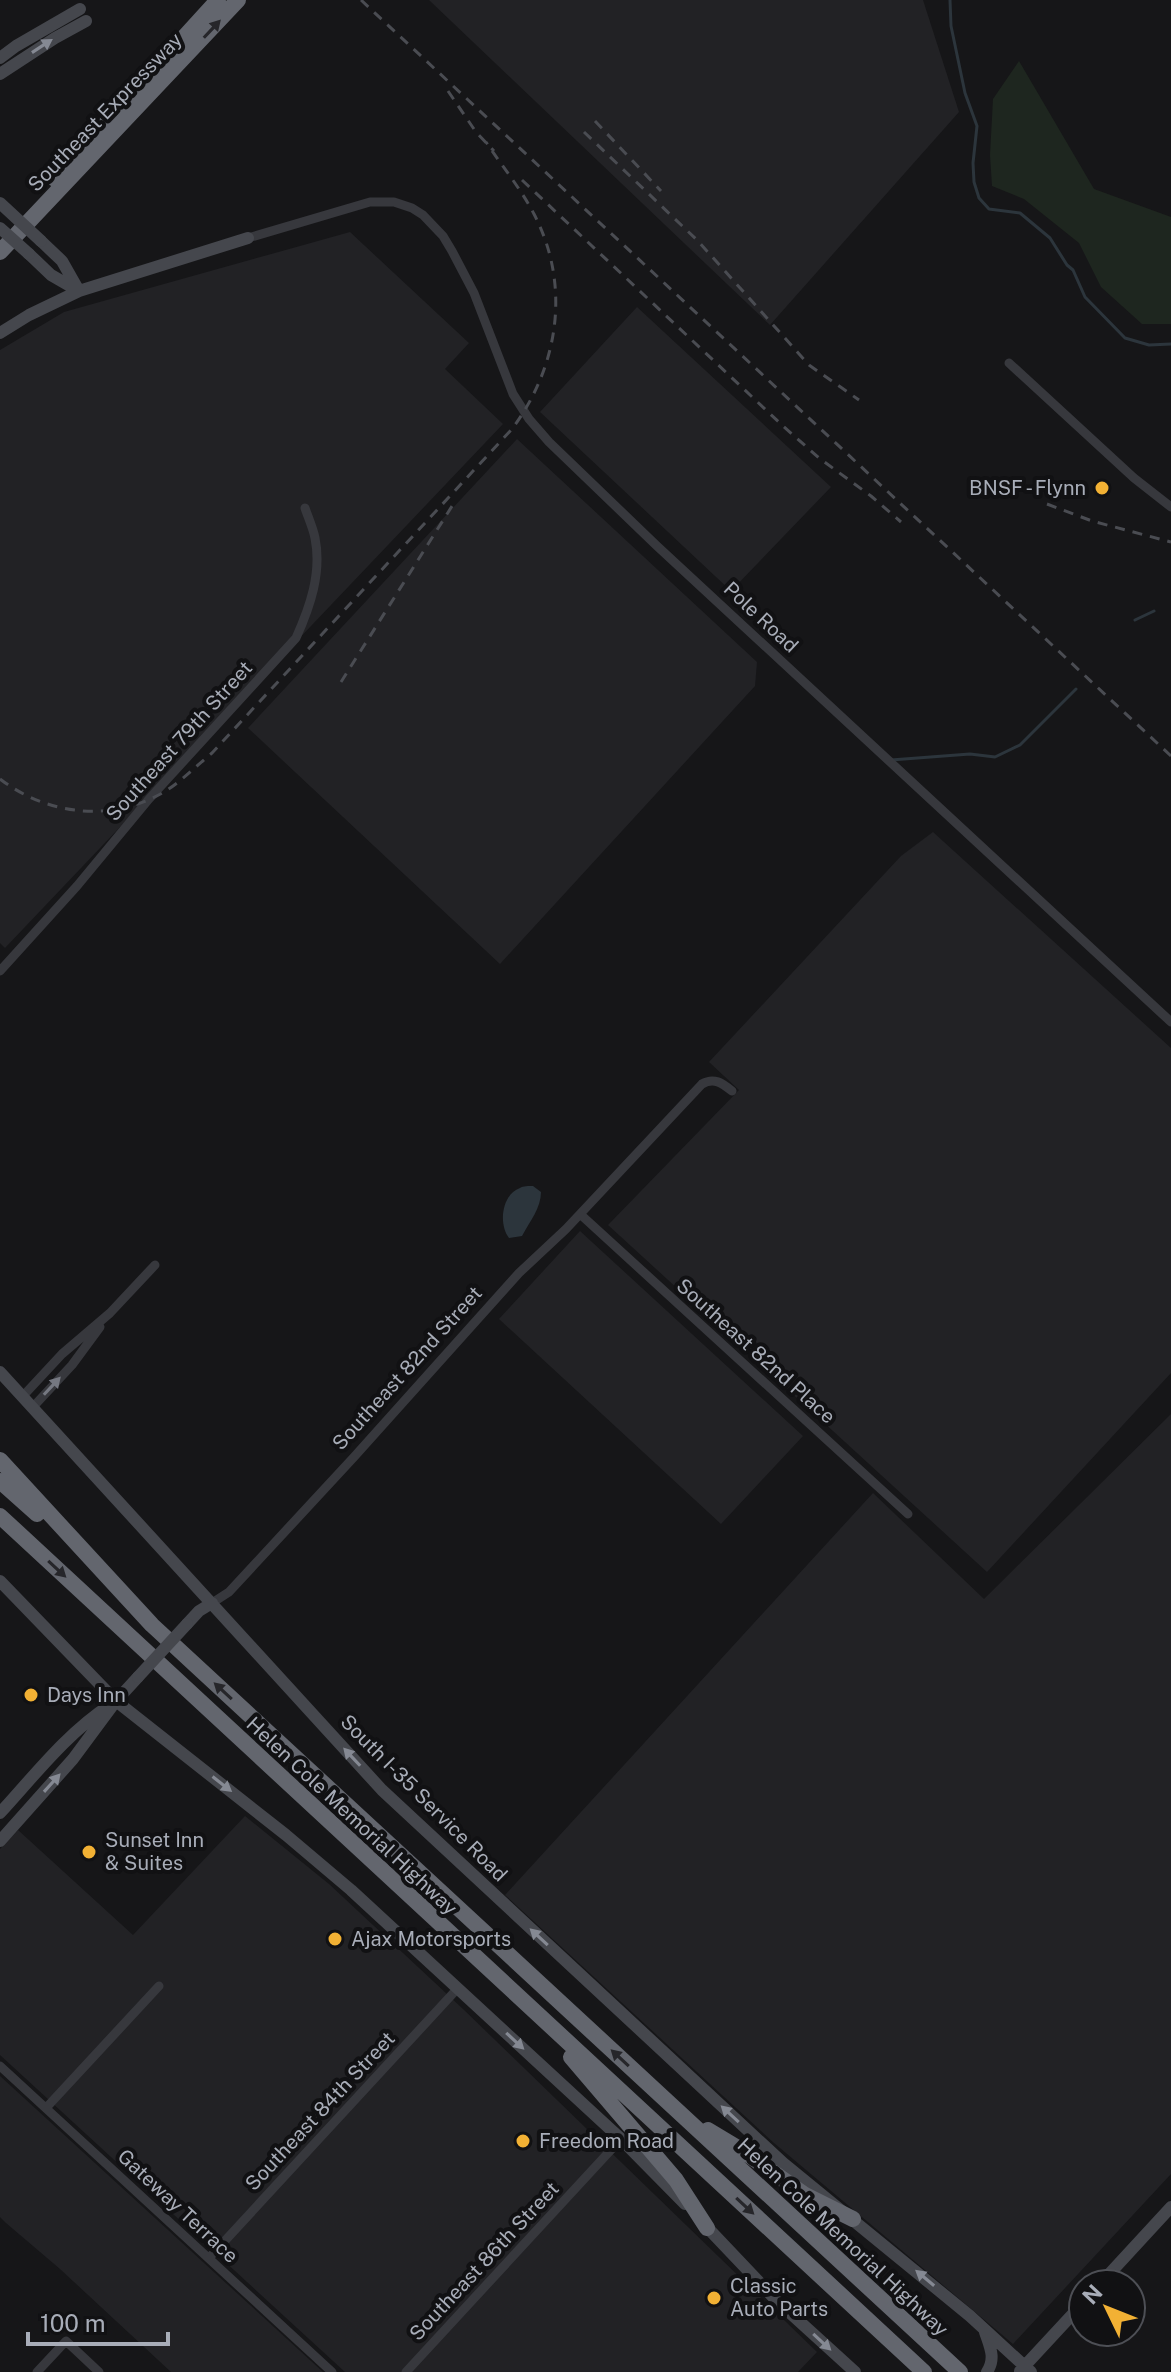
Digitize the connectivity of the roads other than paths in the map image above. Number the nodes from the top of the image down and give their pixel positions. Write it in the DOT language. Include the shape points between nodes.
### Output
graph roads {
  1 [pos="218,0"];
  2 [pos="238,0"];
  3 [pos="0,58"];
  4 [pos="0,74"];
  5 [pos="0,203"];
  6 [pos="0,228"];
  7 [pos="0,236"];
  8 [pos="248,238"];
  9 [pos="0,252"];
  10 [pos="79,291"];
  11 [pos="0,333"];
  12 [pos="1009,363"];
  13 [pos="1171,507"];
  14 [pos="305,508"];
  15 [pos="0,971"];
  16 [pos="1171,1022"];
  17 [pos="732,1091"];
  18 [pos="580,1214"];
  19 [pos="155,1265"];
  20 [pos="110,1313"];
  21 [pos="0,1372"];
  22 [pos="23,1396"];
  23 [pos="33,1407"];
  24 [pos="0,1460"];
  25 [pos="0,1481"];
  26 [pos="908,1514"];
  27 [pos="0,1516"];
  28 [pos="104,1573"];
  29 [pos="0,1581"];
  30 [pos="212,1603"];
  31 [pos="116,1701"];
  32 [pos="0,1813"];
  33 [pos="0,1841"];
  34 [pos="159,1986"];
  35 [pos="458,1988"];
  36 [pos="523,2001"];
  37 [pos="0,2066"];
  38 [pos="46,2108"];
  39 [pos="677,2111"];
  40 [pos="621,2139"];
  41 [pos="1171,2207"];
  42 [pos="853,2219"];
  43 [pos="707,2228"];
  44 [pos="209,2258"];
  45 [pos="1115,2268"];
  46 [pos="1067,2321"];
  47 [pos="984,2329"];
  48 [pos="1025,2370"];
  49 [pos="37,2372"];
  50 [pos="99,2372"];
  51 [pos="332,2372"];
  52 [pos="406,2372"];
  53 [pos="855,2372"];
  54 [pos="924,2372"];
  55 [pos="960,2372"];
  56 [pos="987,2372"];
  1 -- 7 [label="highway, Southeast Expressway"];
  9 -- 2 [label="highway, Southeast Expressway, one-way"];
  4 -- 3 [label="main road, one-way" via="83,15"];
  5 -- 10 [label="main road, bridge" via="62,261"];
  6 -- 10 [label="main road, bridge" via="51,275"];
  8 -- 10 [label="main road"];
  8 -- 16 [label="street, Pole Road" via="360,204 387,201 412,208 430,222 467,277 518,403 549,442"];
  10 -- 11 [label="main road"];
  12 -- 13 [label="street"];
  14 -- 15 [label="street, Southeast 79th Street" via="317,561 308,611 296,638"];
  17 -- 18 [label="street, Southeast 82nd Street" via="718,1081 702,1084"];
  18 -- 26 [label="street, Southeast 82nd Place"];
  18 -- 30 [label="street, Southeast 82nd Street" via="519,1273 229,1592"];
  19 -- 20 [label="street"];
  20 -- 22 [label="street"];
  23 -- 20 [label="street, one-way"];
  21 -- 22 [label="main road, South I-35 Service Road"];
  22 -- 23 [label="main road, South I-35 Service Road"];
  23 -- 30 [label="main road, South I-35 Service Road"];
  24 -- 28 [label="highway"];
  25 -- 28 [label="highway"];
  27 -- 36 [label="highway, Helen Cole Memorial Highway, one-way"];
  39 -- 28 [label="highway, Helen Cole Memorial Highway, one-way" via="152,1625"];
  29 -- 31 [label="main road"];
  30 -- 31 [label="main road, Southeast 82nd Street, bridge"];
  42 -- 30 [label="main road, South I-35 Service Road, one-way" via="783,2163 402,1809"];
  31 -- 32 [label="main road, Southeast 82nd Street" via="95,1715"];
  33 -- 31 [label="main road, Southeast 82nd Street, one-way"];
  31 -- 35 [label="main road, one-way" via="323,1865"];
  34 -- 38 [label="street"];
  35 -- 40 [label="main road, one-way"];
  35 -- 44 [label="street, Southeast 84th Street"];
  36 -- 43 [label="highway" via="676,2180"];
  36 -- 54 [label="highway, Helen Cole Memorial Highway, one-way"];
  37 -- 38 [label="street, Gateway Terrace"];
  38 -- 44 [label="street, Gateway Terrace"];
  39 -- 42 [label="highway" via="805,2195"];
  39 -- 55 [label="highway, Helen Cole Memorial Highway"];
  40 -- 43 [label="main road"];
  40 -- 52 [label="street, Southeast 86th Street"];
  41 -- 45 [label="main road"];
  47 -- 42 [label="main road, South I-35 Service Road, one-way"];
  43 -- 53 [label="main road, one-way"];
  44 -- 51 [label="street, Gateway Terrace"];
  46 -- 48 [label="main road"];
  47 -- 48 [label="main road, South I-35 Service Road"];
  47 -- 56 [label="main road" via="993,2355"];
  49 -- 50 [label="street" via="66,2341"];
}
